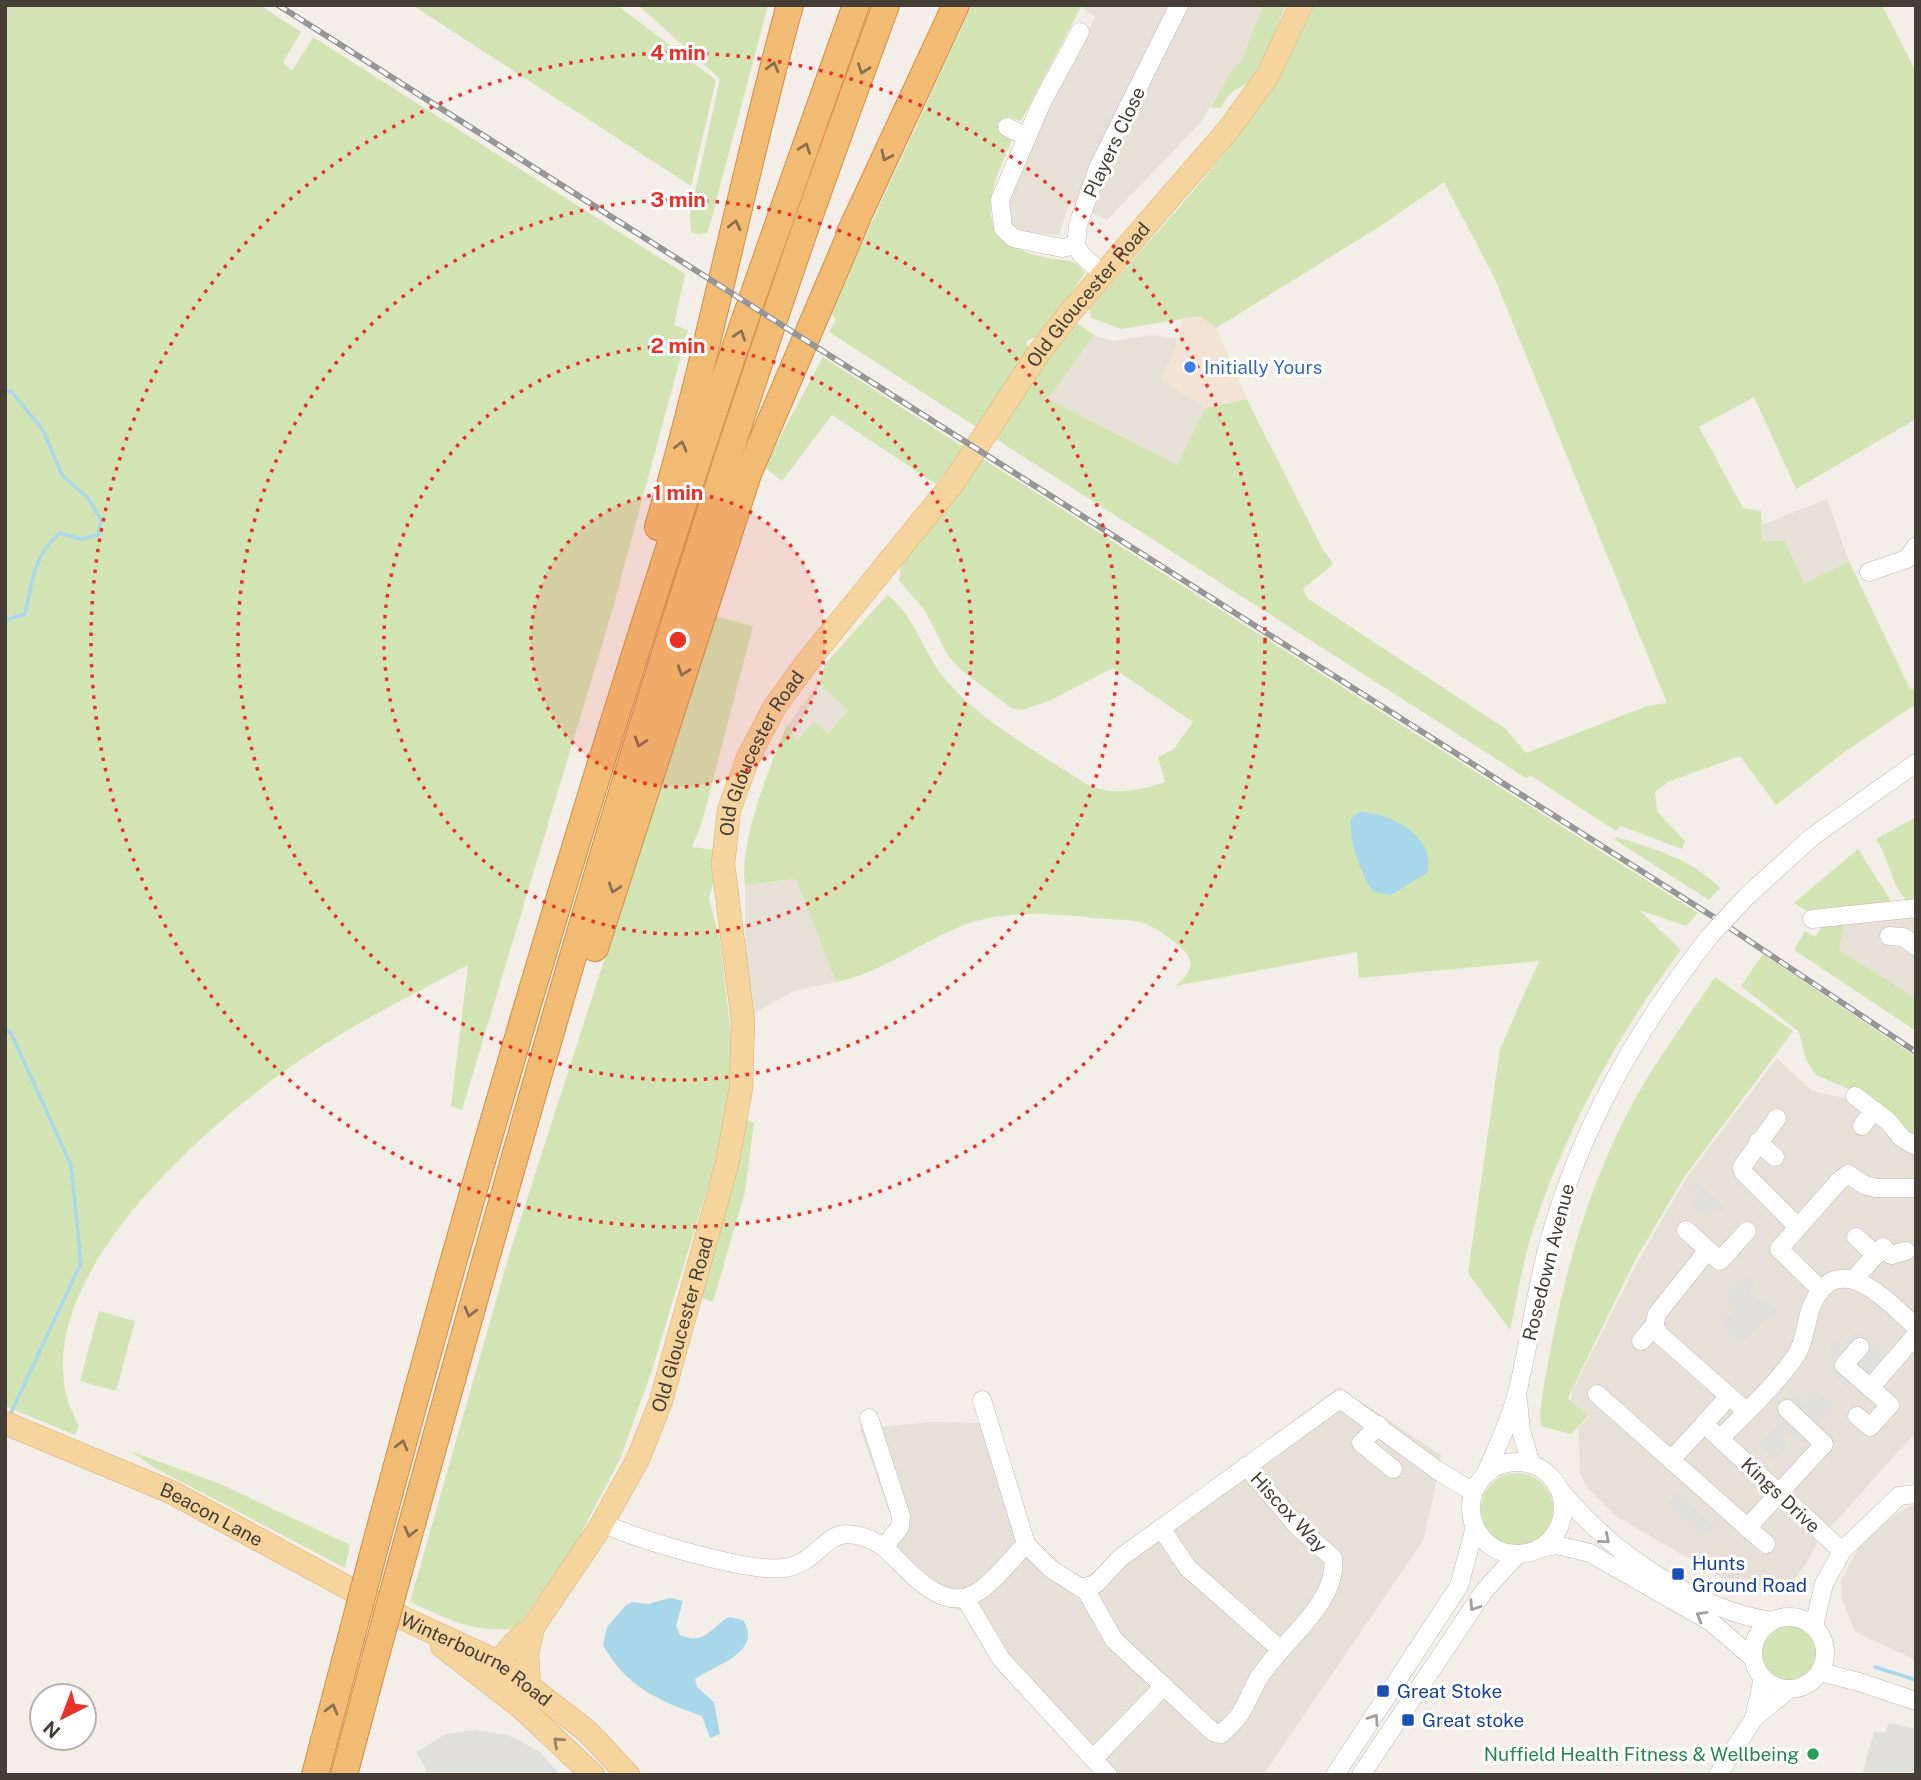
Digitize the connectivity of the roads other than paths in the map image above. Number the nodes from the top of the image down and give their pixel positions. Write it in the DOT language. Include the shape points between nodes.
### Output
graph roads {
  1 [pos="790,5"];
  2 [pos="856,5"];
  3 [pos="886,5"];
  4 [pos="956,5"];
  5 [pos="1179,5"];
  6 [pos="1301,5"];
  7 [pos="1080,32"];
  8 [pos="1007,127"];
  9 [pos="1027,137"];
  10 [pos="857,219"];
  11 [pos="1076,245"];
  12 [pos="1103,275"];
  13 [pos="1916,546"];
  14 [pos="1869,572"];
  15 [pos="667,654"];
  16 [pos="1916,763"];
  17 [pos="1916,908"];
  18 [pos="1812,919"];
  19 [pos="1889,936"];
  20 [pos="1916,946"];
  21 [pos="1855,1096"];
  22 [pos="1874,1111"];
  23 [pos="1777,1118"];
  24 [pos="1862,1126"];
  25 [pos="1758,1142"];
  26 [pos="1916,1146"];
  27 [pos="1775,1157"];
  28 [pos="1916,1188"];
  29 [pos="1798,1227"];
  30 [pos="1686,1230"];
  31 [pos="1747,1231"];
  32 [pos="1856,1237"];
  33 [pos="1708,1250"];
  34 [pos="1906,1251"];
  35 [pos="1876,1255"];
  36 [pos="1854,1279"];
  37 [pos="479,1281"];
  38 [pos="1821,1290"];
  39 [pos="1916,1327"];
  40 [pos="1657,1330"];
  41 [pos="1916,1335"];
  42 [pos="1641,1341"];
  43 [pos="1860,1347"];
  44 [pos="418,1384"];
  45 [pos="1870,1388"];
  46 [pos="1517,1393"];
  47 [pos="1598,1394"];
  48 [pos="1729,1396"];
  49 [pos="982,1400"];
  50 [pos="1787,1409"];
  51 [pos="1746,1411"];
  52 [pos="1857,1416"];
  53 [pos="869,1418"];
  54 [pos="1704,1424"];
  55 [pos="1379,1425"];
  56 [pos="13,1426"];
  57 [pos="1720,1439"];
  58 [pos="1671,1460"];
  59 [pos="1531,1464"];
  60 [pos="1246,1466"];
  61 [pos="1393,1469"];
  62 [pos="1486,1473"];
  63 [pos="1559,1489"];
  64 [pos="1473,1492"];
  65 [pos="1780,1492"];
  66 [pos="1916,1494"];
  67 [pos="602,1523"];
  68 [pos="1475,1527"];
  69 [pos="1161,1528"];
  70 [pos="1747,1528"];
  71 [pos="1026,1544"];
  72 [pos="1766,1544"];
  73 [pos="884,1546"];
  74 [pos="1539,1548"];
  75 [pos="1842,1551"];
  76 [pos="1518,1554"];
  77 [pos="1824,1584"];
  78 [pos="1084,1587"];
  79 [pos="965,1598"];
  80 [pos="1794,1617"];
  81 [pos="409,1621"];
  82 [pos="1771,1621"];
  83 [pos="1814,1626"];
  84 [pos="533,1627"];
  85 [pos="1281,1650"];
  86 [pos="1826,1653"];
  87 [pos="1754,1658"];
  88 [pos="498,1662"];
  89 [pos="1820,1672"];
  90 [pos="1763,1678"];
  91 [pos="1859,1682"];
  92 [pos="529,1685"];
  93 [pos="1164,1686"];
  94 [pos="1788,1689"];
  95 [pos="1916,1701"];
  96 [pos="523,1709"];
  97 [pos="1754,1718"];
  98 [pos="1094,1758"];
  99 [pos="315,1775"];
  100 [pos="344,1775"];
  101 [pos="593,1775"];
  102 [pos="628,1775"];
  103 [pos="1108,1775"];
  104 [pos="1335,1775"];
  105 [pos="1361,1775"];
  106 [pos="1718,1775"];
  44 -- 1 [label="highway, one-way" via="432,1294 522,974 682,444"];
  44 -- 2 [label="highway, one-way" via="679,518"];
  3 -- 15 [label="highway, one-way" via="794,260"];
  4 -- 10 [label="highway, one-way"];
  5 -- 11 [label="street, Players Close" via="1098,168 1078,225"];
  6 -- 12 [label="main road, Old Gloucester Road" via="1268,75 1230,129"];
  7 -- 9 [label="street"];
  8 -- 9 [label="street"];
  9 -- 11 [label="street" via="1002,191 1003,228 1021,241 1062,248"];
  10 -- 15 [label="highway" via="776,389 709,562"];
  10 -- 37 [label="highway, one-way" via="748,474 517,1196"];
  11 -- 12 [label="street"];
  12 -- 67 [label="main road, Old Gloucester Road" via="1038,354 953,483 808,661 774,708 748,758 729,810 723,864 743,1021 736,1125 661,1401 638,1459"];
  13 -- 14 [label="street" via="1907,559"];
  15 -- 37 [label="highway, one-way"];
  16 -- 46 [label="street, Rosedown Avenue, bridge" via="1812,837 1747,896 1678,976 1629,1051 1580,1148 1549,1242"];
  17 -- 18 [label="street"];
  19 -- 20 [label="street" via="1903,937"];
  21 -- 22 [label="street"];
  22 -- 24 [label="street"];
  22 -- 26 [label="street"];
  23 -- 25 [label="street"];
  25 -- 27 [label="street"];
  25 -- 29 [label="street" via="1743,1162 1743,1172"];
  28 -- 29 [label="street" via="1876,1188 1848,1174"];
  29 -- 38 [label="street" via="1780,1253"];
  30 -- 33 [label="street"];
  31 -- 33 [label="street" via="1720,1261"];
  32 -- 35 [label="street"];
  33 -- 40 [label="street" via="1657,1314"];
  34 -- 35 [label="street" via="1891,1255 1883,1247"];
  35 -- 36 [label="street"];
  36 -- 38 [label="street" via="1838,1280"];
  36 -- 39 [label="street" via="1866,1283"];
  37 -- 100 [label="highway, one-way, bridge"];
  38 -- 51 [label="street" via="1812,1304 1799,1351"];
  40 -- 42 [label="street"];
  40 -- 48 [label="street"];
  41 -- 45 [label="street"];
  43 -- 45 [label="street" via="1844,1365"];
  99 -- 44 [label="highway, one-way, bridge"];
  45 -- 52 [label="street" via="1890,1405 1870,1427"];
  46 -- 59 [label="street, Rosedown Avenue"];
  46 -- 62 [label="street, Rosedown Avenue"];
  47 -- 58 [label="street"];
  48 -- 51 [label="street"];
  48 -- 54 [label="street"];
  49 -- 71 [label="street"];
  50 -- 65 [label="street" via="1824,1444"];
  51 -- 57 [label="street"];
  53 -- 73 [label="street" via="901,1516 900,1527"];
  54 -- 57 [label="street, Kings Drive"];
  54 -- 58 [label="street"];
  55 -- 60 [label="street" via="1340,1399"];
  55 -- 61 [label="street" via="1356,1436"];
  55 -- 64 [label="street"];
  56 -- 81 [label="main road, Beacon Lane" via="173,1493"];
  57 -- 65 [label="street, Kings Drive"];
  58 -- 70 [label="street"];
  59 -- 62 [label="street" via="1507,1462"];
  59 -- 63 [label="street" via="1551,1476"];
  60 -- 69 [label="street"];
  60 -- 85 [label="street, Hiscox Way" via="1298,1527 1333,1558 1335,1573 1325,1592"];
  62 -- 64 [label="street"];
  63 -- 74 [label="street" via="1563,1510 1558,1529"];
  63 -- 82 [label="street, one-way" via="1583,1519 1634,1561 1719,1608"];
  64 -- 68 [label="street"];
  65 -- 70 [label="street"];
  65 -- 75 [label="street, Kings Drive"];
  66 -- 75 [label="street" via="1899,1496"];
  67 -- 73 [label="street" via="670,1547 762,1567 800,1563 837,1535 865,1535"];
  67 -- 84 [label="main road, Old Gloucester Road"];
  68 -- 76 [label="street" via="1493,1547"];
  104 -- 68 [label="street, one-way" via="1459,1587"];
  69 -- 78 [label="street" via="1096,1584"];
  69 -- 85 [label="street" via="1188,1568"];
  70 -- 72 [label="street"];
  71 -- 78 [label="street" via="1051,1569"];
  71 -- 79 [label="street" via="979,1592"];
  73 -- 79 [label="street" via="938,1595"];
  74 -- 76 [label="street"];
  87 -- 74 [label="street, one-way" via="1712,1622 1590,1553 1557,1545"];
  75 -- 77 [label="street"];
  76 -- 105 [label="street, one-way" via="1484,1591"];
  77 -- 80 [label="street"];
  77 -- 83 [label="street"];
  78 -- 93 [label="street" via="1114,1640"];
  79 -- 98 [label="street" via="1001,1659"];
  80 -- 82 [label="street"];
  80 -- 83 [label="street"];
  81 -- 88 [label="main road, Winterbourne Road"];
  81 -- 96 [label="main road, Winterbourne Road"];
  82 -- 87 [label="street" via="1756,1637"];
  83 -- 86 [label="street"];
  84 -- 88 [label="main road, Old Gloucester Road"];
  84 -- 92 [label="main road, Old Gloucester Road" via="527,1653"];
  85 -- 93 [label="street" via="1257,1681 1237,1720 1221,1734 1213,1732"];
  86 -- 89 [label="street"];
  86 -- 91 [label="street"];
  87 -- 90 [label="street"];
  88 -- 92 [label="main road, Winterbourne Road"];
  88 -- 96 [label="main road"];
  89 -- 91 [label="street"];
  89 -- 94 [label="street" via="1801,1687"];
  90 -- 94 [label="street"];
  90 -- 97 [label="street"];
  91 -- 95 [label="street"];
  92 -- 102 [label="main road, Winterbourne Road" via="589,1732"];
  93 -- 98 [label="street"];
  94 -- 97 [label="street"];
  101 -- 96 [label="main road, Winterbourne Road, one-way"];
  97 -- 106 [label="street"];
  98 -- 103 [label="street"];
}
